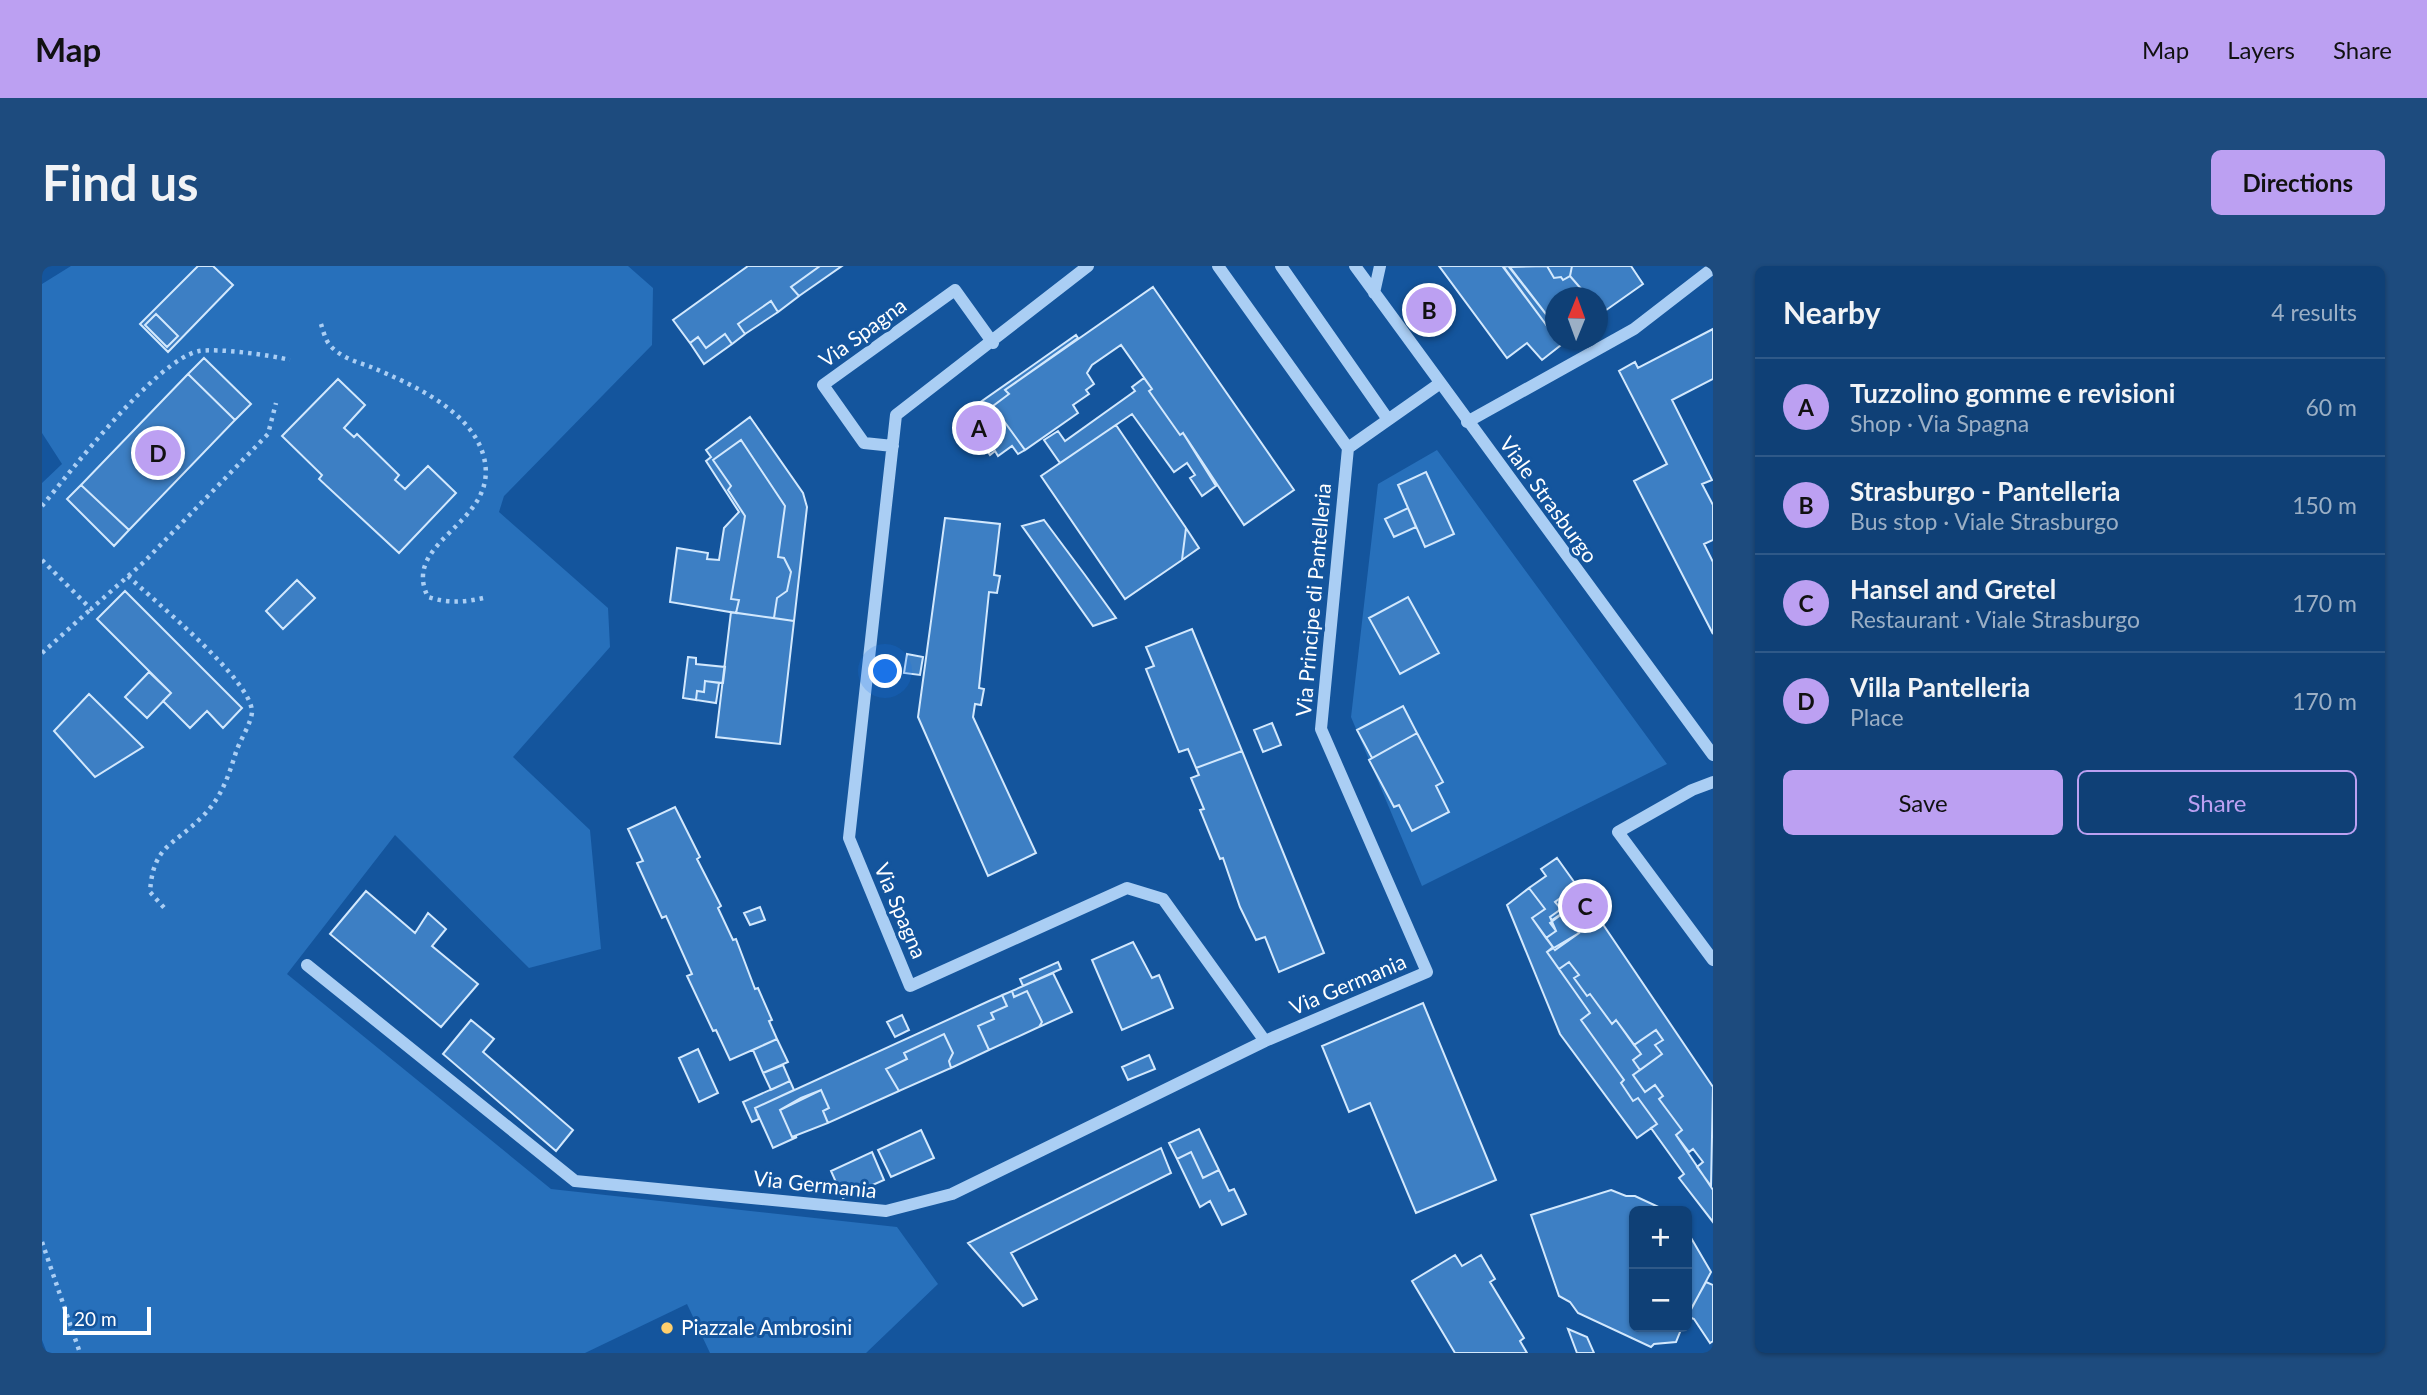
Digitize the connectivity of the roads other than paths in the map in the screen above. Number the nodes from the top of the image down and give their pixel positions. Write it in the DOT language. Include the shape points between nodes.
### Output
graph roads {
  1 [pos="1088,266"];
  2 [pos="1219,266"];
  3 [pos="1281,266"];
  4 [pos="1355,266"];
  5 [pos="1380,266"];
  6 [pos="1713,268"];
  7 [pos="1374,293"];
  8 [pos="993,343"];
  9 [pos="1439,383"];
  10 [pos="1387,418"];
  11 [pos="1467,422"];
  12 [pos="893,446"];
  13 [pos="1348,448"];
  14 [pos="1713,755"];
  15 [pos="1713,782"];
  16 [pos="1713,960"];
  17 [pos="307,965"];
  18 [pos="1427,972"];
  19 [pos="1265,1041"];
  1 -- 8 [label="street, Via Spagna"];
  2 -- 13 [label="street"];
  3 -- 10 [label="street"];
  4 -- 7 [label="street, Viale Strasburgo"];
  5 -- 7 [label="street"];
  6 -- 11 [label="street" via="1634,328"];
  7 -- 9 [label="street, Viale Strasburgo"];
  8 -- 12 [label="street, Via Spagna" via="896,415"];
  8 -- 12 [label="street, Via Spagna" via="955,290 822,385 864,443"];
  9 -- 10 [label="street"];
  9 -- 11 [label="street, Viale Strasburgo"];
  10 -- 13 [label="street"];
  11 -- 14 [label="street, Viale Strasburgo"];
  12 -- 19 [label="street, Via Spagna" via="849,838 910,986 1127,888 1163,899"];
  13 -- 18 [label="street, Via Principe di Pantelleria" via="1321,729"];
  15 -- 16 [label="street" via="1618,832"];
  17 -- 19 [label="street, Via Germania" via="575,1181 887,1211 952,1195"];
  18 -- 19 [label="street, Via Germania"];
}
